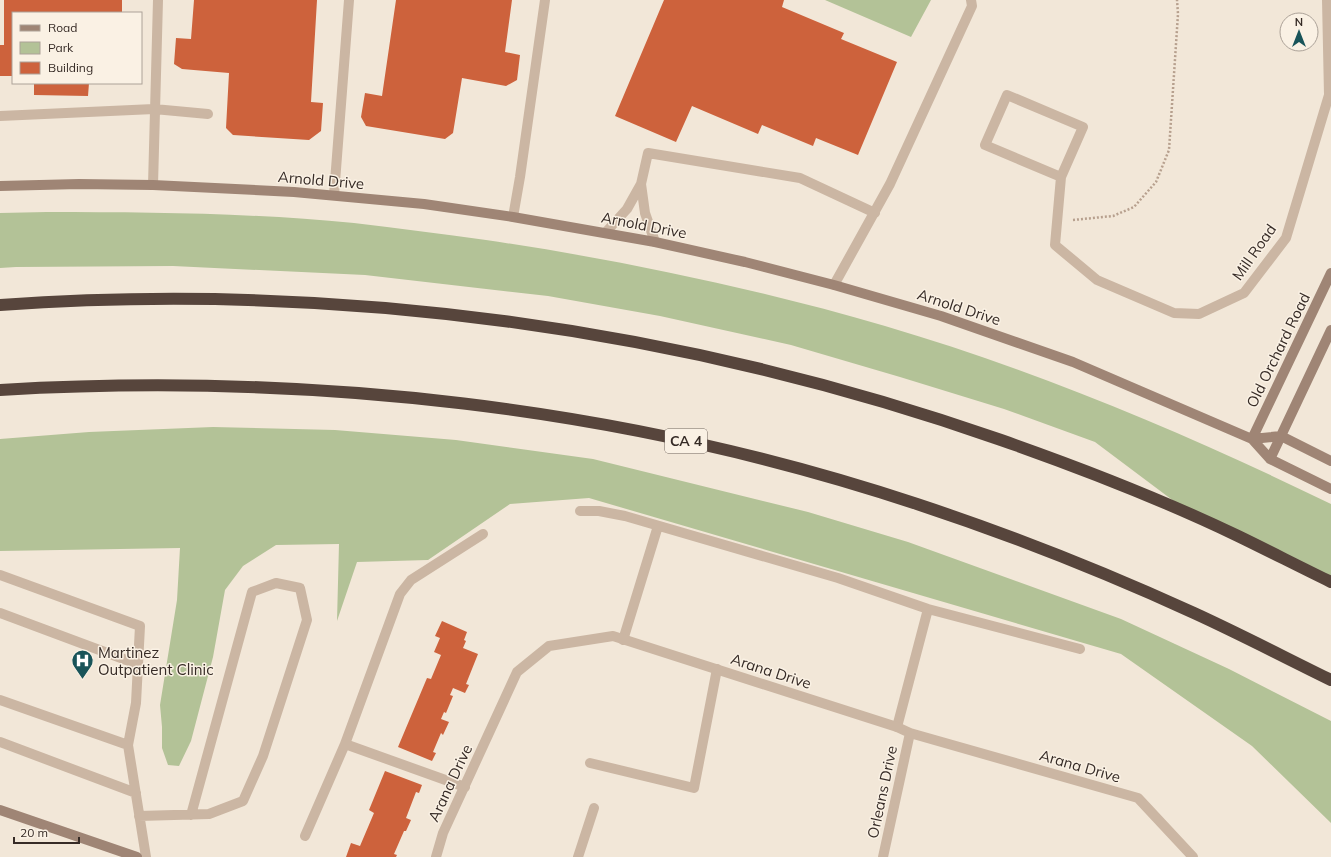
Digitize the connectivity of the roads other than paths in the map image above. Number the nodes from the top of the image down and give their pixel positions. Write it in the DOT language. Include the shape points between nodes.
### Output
graph roads {
  1 [pos="158,0"];
  2 [pos="349,0"];
  3 [pos="545,0"];
  4 [pos="971,0"];
  5 [pos="1327,0"];
  6 [pos="154,109"];
  7 [pos="208,114"];
  8 [pos="0,116"];
  9 [pos="1061,177"];
  10 [pos="641,184"];
  11 [pos="153,185"];
  12 [pos="0,186"];
  13 [pos="334,195"];
  14 [pos="875,213"];
  15 [pos="512,217"];
  16 [pos="606,232"];
  17 [pos="655,242"];
  18 [pos="1331,273"];
  19 [pos="834,285"];
  20 [pos="0,305"];
  21 [pos="1331,330"];
  22 [pos="0,390"];
  23 [pos="1282,436"];
  24 [pos="1252,439"];
  25 [pos="1270,459"];
  26 [pos="1331,461"];
  27 [pos="1331,489"];
  28 [pos="580,511"];
  29 [pos="658,526"];
  30 [pos="483,534"];
  31 [pos="0,575"];
  32 [pos="1331,582"];
  33 [pos="928,609"];
  34 [pos="0,613"];
  35 [pos="623,640"];
  36 [pos="1080,649"];
  37 [pos="138,664"];
  38 [pos="717,669"];
  39 [pos="1331,680"];
  40 [pos="0,700"];
  41 [pos="897,727"];
  42 [pos="910,733"];
  43 [pos="0,742"];
  44 [pos="345,744"];
  45 [pos="128,745"];
  46 [pos="590,763"];
  47 [pos="465,787"];
  48 [pos="136,793"];
  49 [pos="594,808"];
  50 [pos="0,810"];
  51 [pos="191,815"];
  52 [pos="139,816"];
  53 [pos="305,836"];
  54 [pos="137,857"];
  55 [pos="146,857"];
  56 [pos="436,857"];
  57 [pos="578,857"];
  58 [pos="883,857"];
  59 [pos="1194,857"];
  1 -- 6 [label="street"];
  2 -- 13 [label="street"];
  3 -- 15 [label="street"];
  4 -- 14 [label="street" via="972,6"];
  5 -- 9 [label="street, Mill Road" via="1329,95 1286,238 1244,293 1199,314 1174,313 1097,280 1055,245"];
  6 -- 7 [label="street"];
  6 -- 8 [label="street"];
  6 -- 11 [label="street"];
  9 -- 9 [label="street, Mill Road" via="985,145 1007,95 1083,127"];
  10 -- 14 [label="street" via="648,153 800,178"];
  10 -- 16 [label="street" via="627,209"];
  10 -- 17 [label="street" via="645,213"];
  11 -- 12 [label="street, Arnold Drive"];
  11 -- 13 [label="street, Arnold Drive"];
  13 -- 15 [label="street, Arnold Drive" via="424,204"];
  14 -- 19 [label="street"];
  15 -- 16 [label="street, Arnold Drive"];
  16 -- 17 [label="street, Arnold Drive"];
  17 -- 19 [label="street, Arnold Drive"];
  18 -- 24 [label="street, Old Orchard Road"];
  19 -- 24 [label="street, Arnold Drive" via="941,316 1073,362"];
  20 -- 32 [label="highway" via="217,299 314,303 418,311 515,323 664,348 819,384 1000,440 1096,475 1191,514"];
  21 -- 23 [label="street"];
  22 -- 39 [label="highway, CA 4" via="178,385 328,391 429,399 526,411 681,440 820,474 917,504 1010,537 1195,613"];
  23 -- 24 [label="street, Arnold Drive"];
  23 -- 25 [label="street"];
  23 -- 26 [label="street"];
  24 -- 25 [label="street, Arnold Drive"];
  25 -- 27 [label="street, Arnold Drive"];
  28 -- 29 [label="street" via="599,511 625,516"];
  29 -- 33 [label="street" via="838,578"];
  29 -- 35 [label="street"];
  30 -- 44 [label="street" via="411,580 400,594"];
  31 -- 37 [label="street" via="140,626"];
  33 -- 36 [label="street"];
  33 -- 41 [label="street"];
  34 -- 37 [label="street"];
  35 -- 38 [label="street, Arana Drive"];
  35 -- 47 [label="street, Arana Drive" via="612,636 549,646 517,672"];
  37 -- 45 [label="street" via="136,703"];
  38 -- 41 [label="street, Arana Drive"];
  38 -- 46 [label="street" via="694,788"];
  40 -- 45 [label="street"];
  41 -- 42 [label="street, Arana Drive"];
  42 -- 58 [label="street, Orleans Drive"];
  42 -- 59 [label="street, Arana Drive" via="1138,798"];
  43 -- 48 [label="street"];
  44 -- 47 [label="street"];
  44 -- 53 [label="street"];
  45 -- 48 [label="street"];
  47 -- 56 [label="street, Arana Drive" via="443,834"];
  48 -- 52 [label="street"];
  49 -- 57 [label="street"];
  50 -- 54 [label="street"];
  51 -- 51 [label="street" via="252,592 276,583 300,588 307,620 263,756 243,801 210,814"];
  51 -- 52 [label="street"];
  52 -- 55 [label="street"];
}
